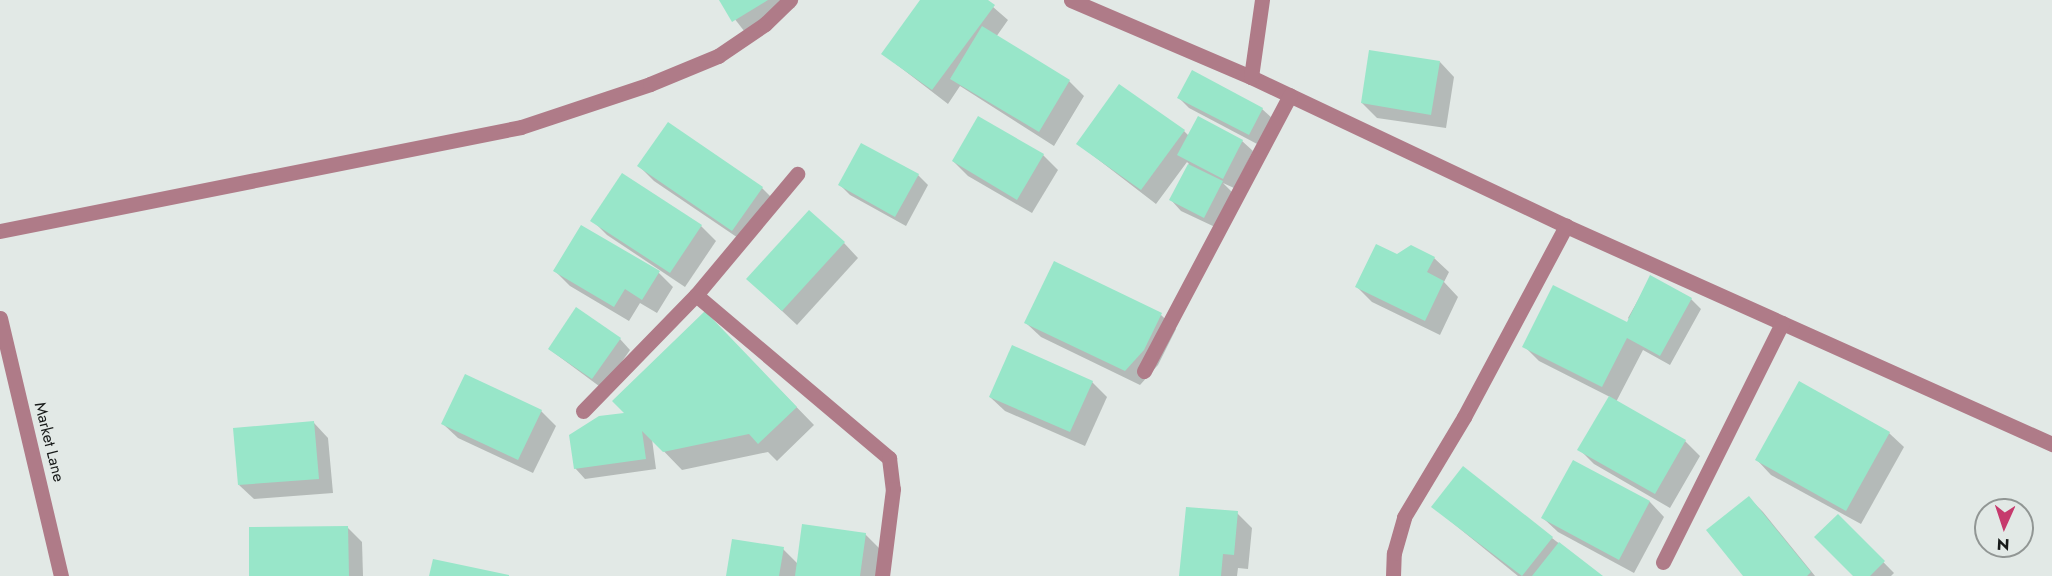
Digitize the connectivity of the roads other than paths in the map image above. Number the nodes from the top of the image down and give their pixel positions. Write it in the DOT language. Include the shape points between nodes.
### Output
graph roads {
  1 [pos="790,0"];
  2 [pos="1071,0"];
  3 [pos="1262,0"];
  4 [pos="1251,77"];
  5 [pos="1290,95"];
  6 [pos="797,174"];
  7 [pos="1566,226"];
  8 [pos="0,231"];
  9 [pos="696,296"];
  10 [pos="0,318"];
  11 [pos="1782,323"];
  12 [pos="1144,371"];
  13 [pos="583,411"];
  14 [pos="2052,444"];
  15 [pos="1663,562"];
  16 [pos="61,576"];
  17 [pos="882,576"];
  18 [pos="1394,576"];
  1 -- 8 [label="street" via="765,24 718,56 650,84 521,127"];
  2 -- 4 [label="street"];
  3 -- 4 [label="street"];
  4 -- 5 [label="street"];
  5 -- 7 [label="street"];
  5 -- 12 [label="street"];
  6 -- 9 [label="street"];
  7 -- 11 [label="street"];
  7 -- 18 [label="street" via="1464,417 1404,517 1394,553"];
  9 -- 13 [label="street"];
  9 -- 17 [label="street" via="889,458 893,489"];
  10 -- 16 [label="street, Market Lane"];
  11 -- 14 [label="street"];
  11 -- 15 [label="street"];
}
